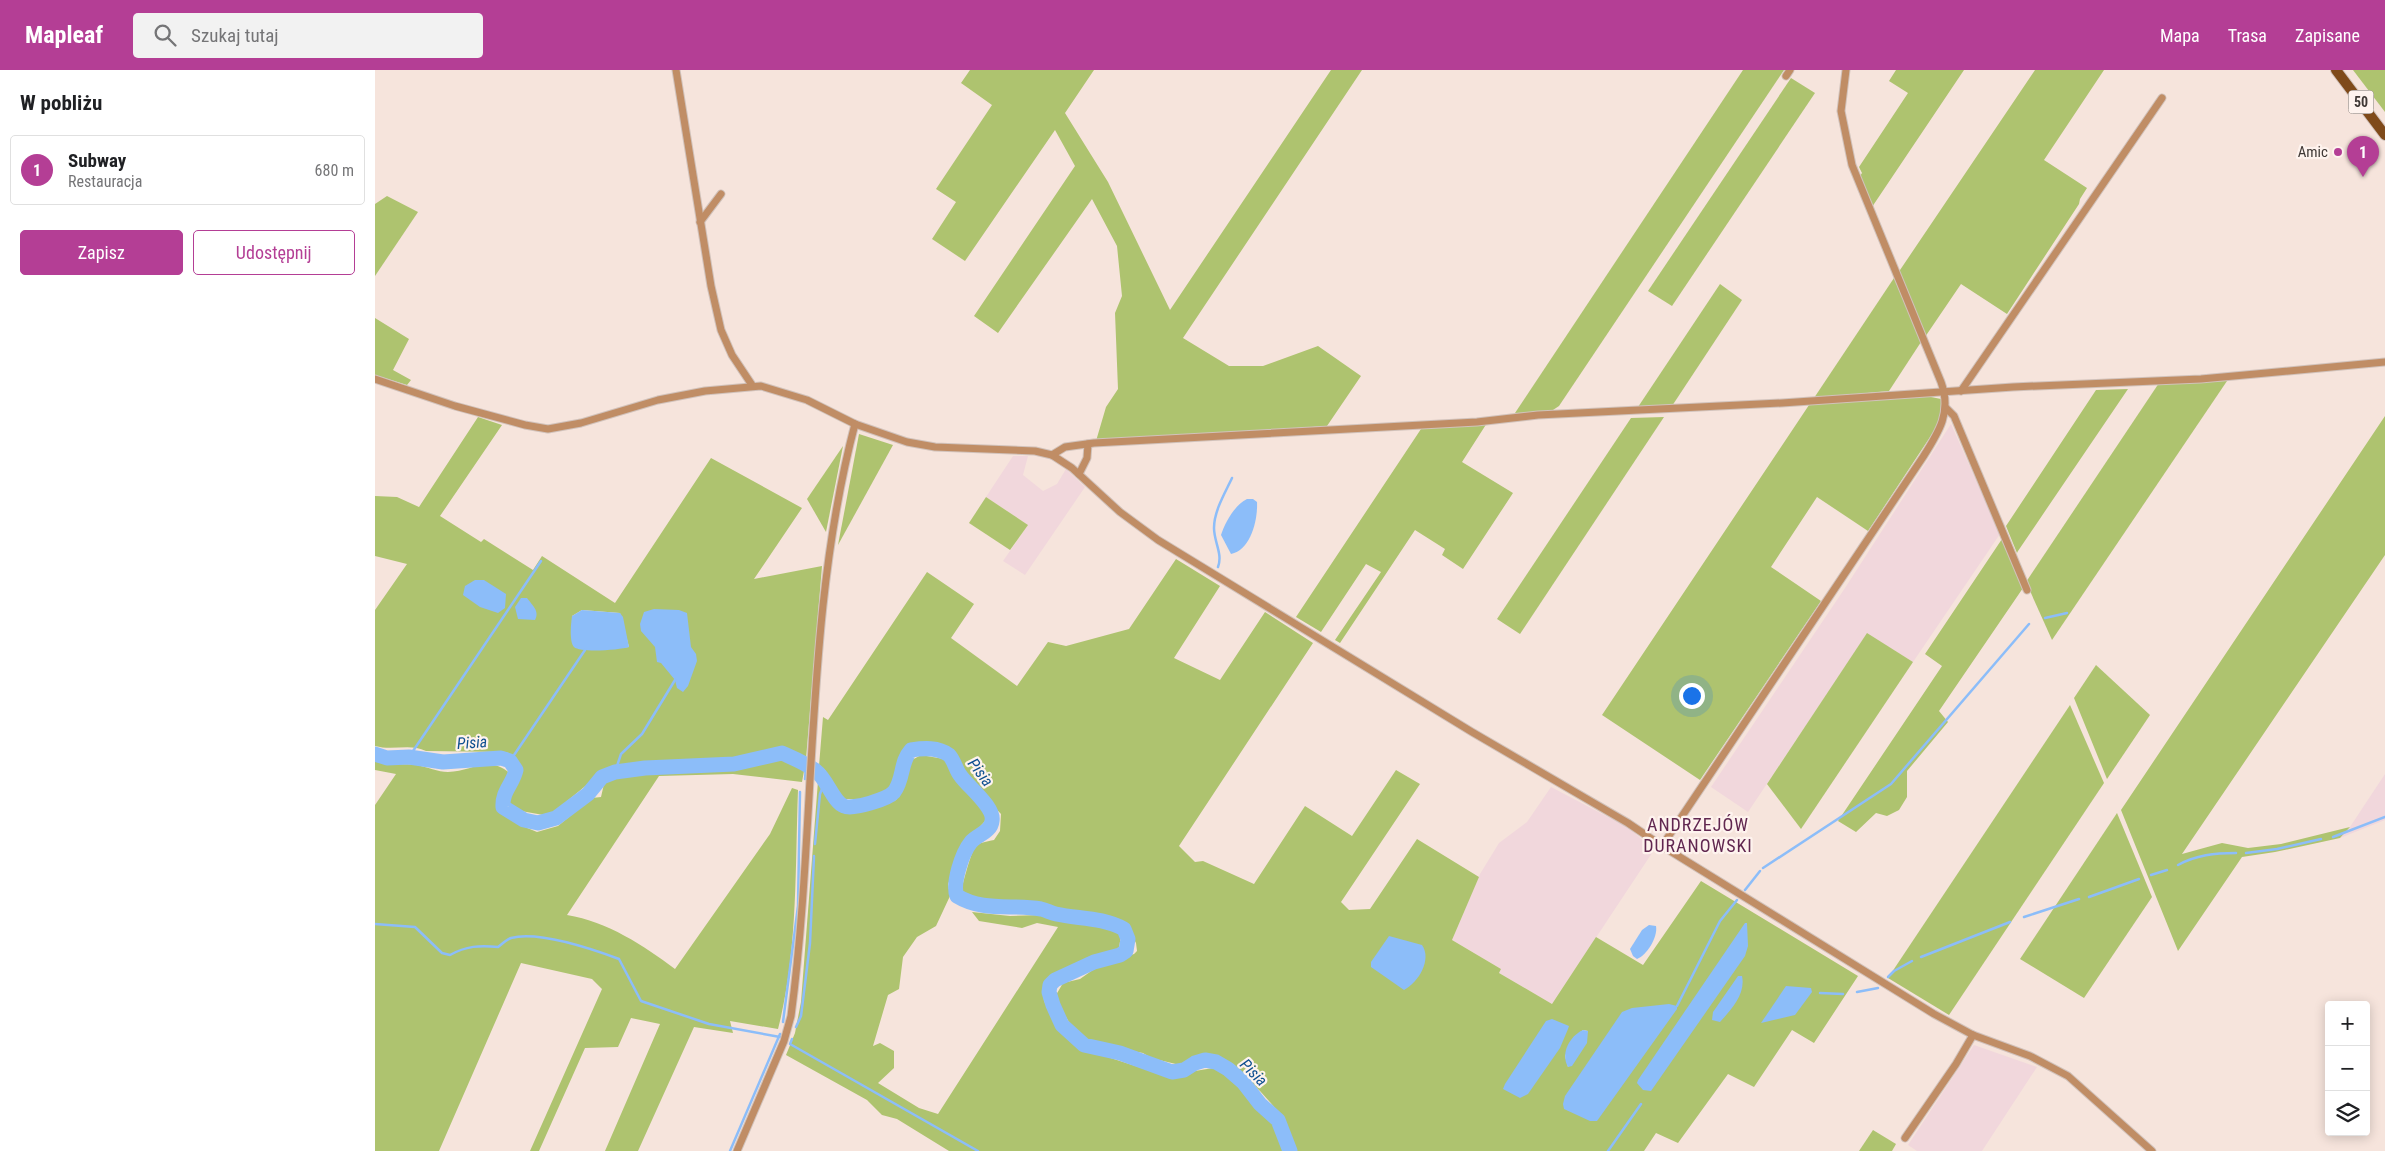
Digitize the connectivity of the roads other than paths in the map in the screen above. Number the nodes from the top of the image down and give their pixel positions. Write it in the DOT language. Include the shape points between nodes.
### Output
graph roads {
  1 [pos="676,70"];
  2 [pos="1846,70"];
  3 [pos="2336,70"];
  4 [pos="2162,98"];
  5 [pos="2385,135"];
  6 [pos="721,194"];
  7 [pos="700,222"];
  8 [pos="2385,362"];
  9 [pos="375,379"];
  10 [pos="752,385"];
  11 [pos="1961,391"];
  12 [pos="1945,392"];
  13 [pos="1946,408"];
  14 [pos="855,424"];
  15 [pos="1087,444"];
  16 [pos="1052,455"];
  17 [pos="1079,474"];
  18 [pos="2027,590"];
  19 [pos="1662,846"];
  20 [pos="1973,1035"];
  21 [pos="1905,1138"];
  22 [pos="737,1151"];
  23 [pos="2152,1151"];
  1 -- 7 [label="street"];
  2 -- 12 [label="street" via="1841,110 1852,166"];
  3 -- 5 [label="main road, 50"];
  4 -- 11 [label="street"];
  6 -- 7 [label="street"];
  7 -- 10 [label="street" via="721,330 732,355"];
  8 -- 11 [label="street" via="2201,379"];
  9 -- 10 [label="street" via="455,406 548,429 581,424 658,400"];
  10 -- 14 [label="street" via="787,393"];
  11 -- 12 [label="street"];
  12 -- 13 [label="street"];
  12 -- 15 [label="street"];
  13 -- 18 [label="street" via="1954,416"];
  13 -- 19 [label="street" via="1941,427 1931,444"];
  14 -- 16 [label="street" via="893,438 935,447 1035,451"];
  14 -- 22 [label="street" via="828,566 791,1016 779,1054"];
  15 -- 16 [label="street" via="1065,447"];
  15 -- 17 [label="street" via="1087,458"];
  16 -- 17 [label="street"];
  17 -- 19 [label="street" via="1120,512 1158,540"];
  19 -- 20 [label="street"];
  20 -- 21 [label="street"];
  20 -- 23 [label="street" via="2030,1056 2068,1076"];
}
